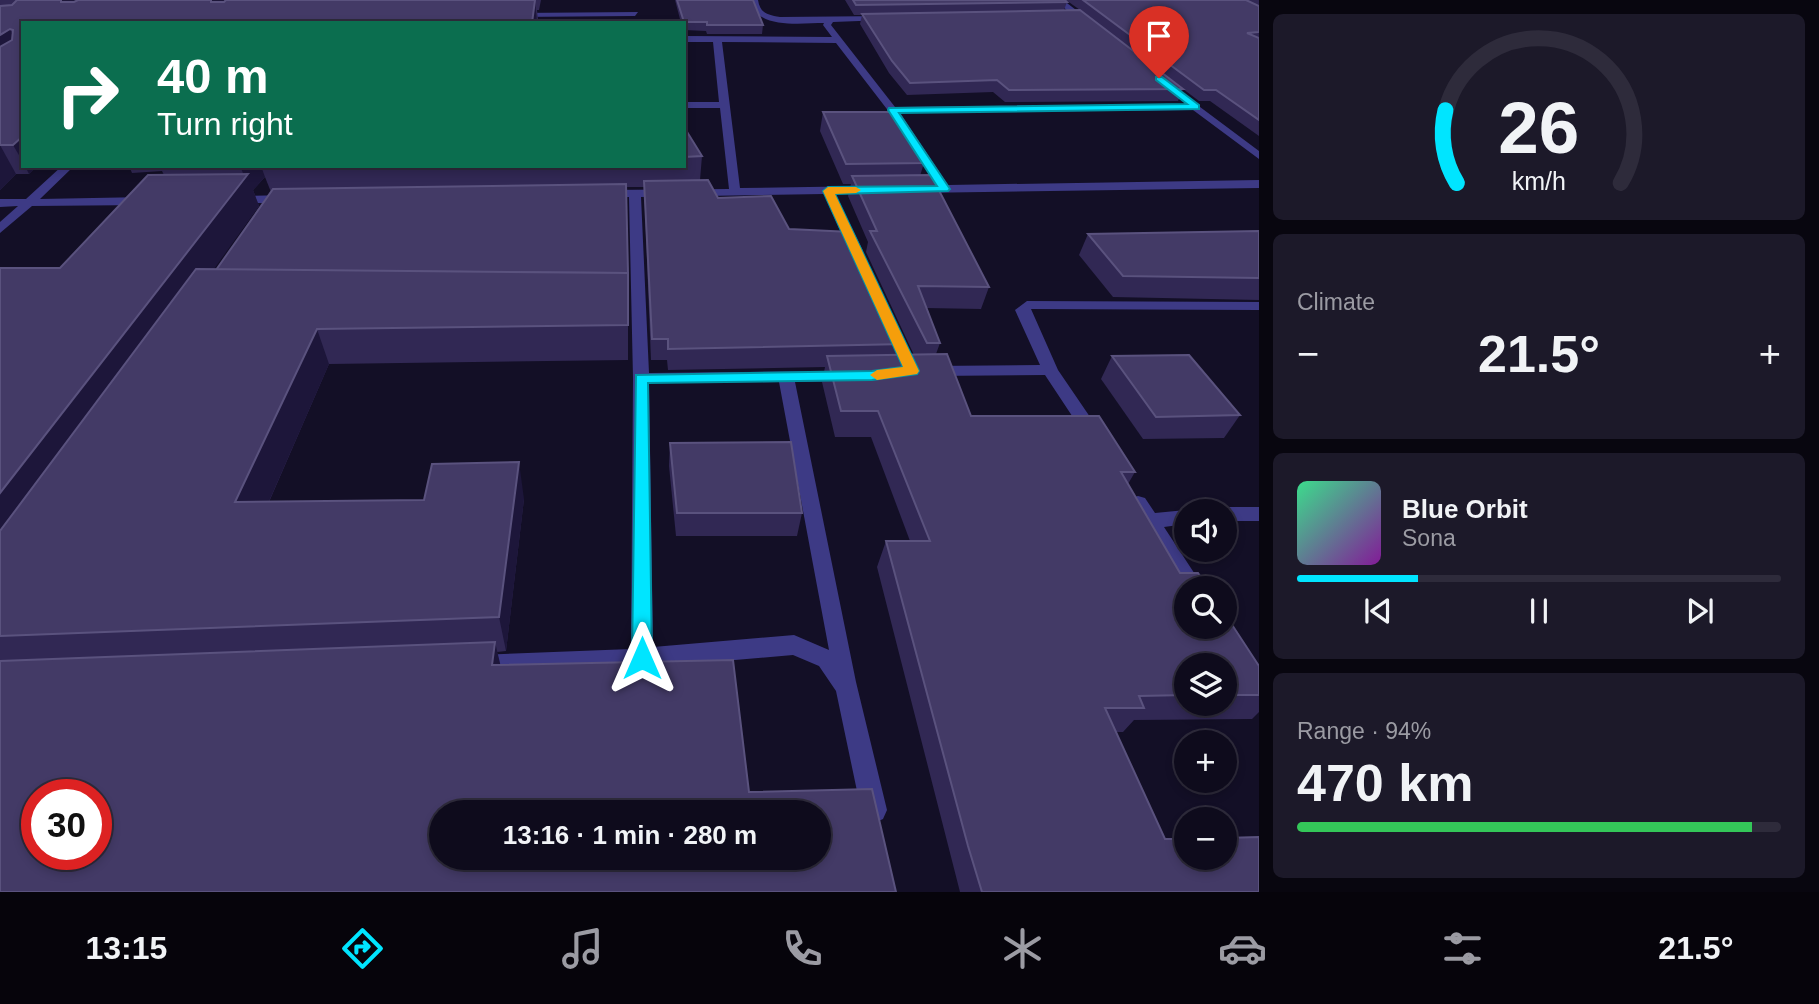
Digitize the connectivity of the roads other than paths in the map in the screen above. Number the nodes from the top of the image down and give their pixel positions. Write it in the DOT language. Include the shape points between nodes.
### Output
graph roads {
  1 [pos="754,0"];
  2 [pos="1058,0"];
  3 [pos="501,15"];
  4 [pos="635,15"];
  5 [pos="1066,16"];
  6 [pos="1080,16"];
  7 [pos="891,18"];
  8 [pos="830,20"];
  9 [pos="1095,27"];
  10 [pos="686,39"];
  11 [pos="717,40"];
  12 [pos="839,40"];
  13 [pos="1174,90"];
  14 [pos="686,105"];
  15 [pos="726,105"];
  16 [pos="1196,107"];
  17 [pos="892,110"];
  18 [pos="1259,156"];
  19 [pos="66,168"];
  20 [pos="1259,184"];
  21 [pos="944,189"];
  22 [pos="880,190"];
  23 [pos="906,190"];
  24 [pos="271,191"];
  25 [pos="828,191"];
  26 [pos="734,192"];
  27 [pos="593,194"];
  28 [pos="635,194"];
  29 [pos="300,199"];
  30 [pos="227,200"];
  31 [pos="161,201"];
  32 [pos="0,203"];
  33 [pos="29,203"];
  34 [pos="257,221"];
  35 [pos="0,229"];
  36 [pos="862,263"];
  37 [pos="1259,306"];
  38 [pos="1050,370"];
  39 [pos="912,371"];
  40 [pos="858,376"];
  41 [pos="786,377"];
  42 [pos="641,378"];
  43 [pos="1104,451"];
  44 [pos="1126,486"];
  45 [pos="1237,514"];
  46 [pos="1259,514"];
  47 [pos="1174,518"];
  48 [pos="1149,521"];
  49 [pos="1186,576"];
  50 [pos="642,658"];
  51 [pos="461,666"];
  52 [pos="847,687"];
  53 [pos="880,837"];
  1 -- 8 [label="street" via="762,15"];
  2 -- 6 [label="street"];
  3 -- 4 [label="street"];
  5 -- 6 [label="street"];
  6 -- 9 [label="street"];
  7 -- 8 [label="street"];
  8 -- 12 [label="street" via="827,25"];
  10 -- 11 [label="street"];
  11 -- 12 [label="street"];
  11 -- 15 [label="street"];
  12 -- 17 [label="street"];
  13 -- 16 [label="street"];
  14 -- 15 [label="street"];
  15 -- 26 [label="street"];
  16 -- 17 [label="street"];
  16 -- 18 [label="street"];
  17 -- 21 [label="street"];
  19 -- 33 [label="street"];
  20 -- 21 [label="street"];
  21 -- 23 [label="street"];
  22 -- 25 [label="street"];
  24 -- 29 [label="street"];
  24 -- 30 [label="street" via="254,200"];
  24 -- 34 [label="street"];
  25 -- 26 [label="street"];
  25 -- 36 [label="street"];
  26 -- 28 [label="street"];
  27 -- 28 [label="street"];
  28 -- 42 [label="street" via="632,300"];
  31 -- 33 [label="street"];
  32 -- 33 [label="street"];
  33 -- 35 [label="street"];
  37 -- 38 [label="street" via="1027,305 1022,310"];
  38 -- 39 [label="street"];
  38 -- 43 [label="street"];
  40 -- 41 [label="street"];
  41 -- 42 [label="street"];
  41 -- 52 [label="street"];
  42 -- 50 [label="street"];
  44 -- 48 [label="street"];
  45 -- 46 [label="street"];
  47 -- 48 [label="street"];
  48 -- 49 [label="street"];
  50 -- 51 [label="street"];
  50 -- 52 [label="street" via="794,645 827,659"];
  52 -- 53 [label="street"];
}
